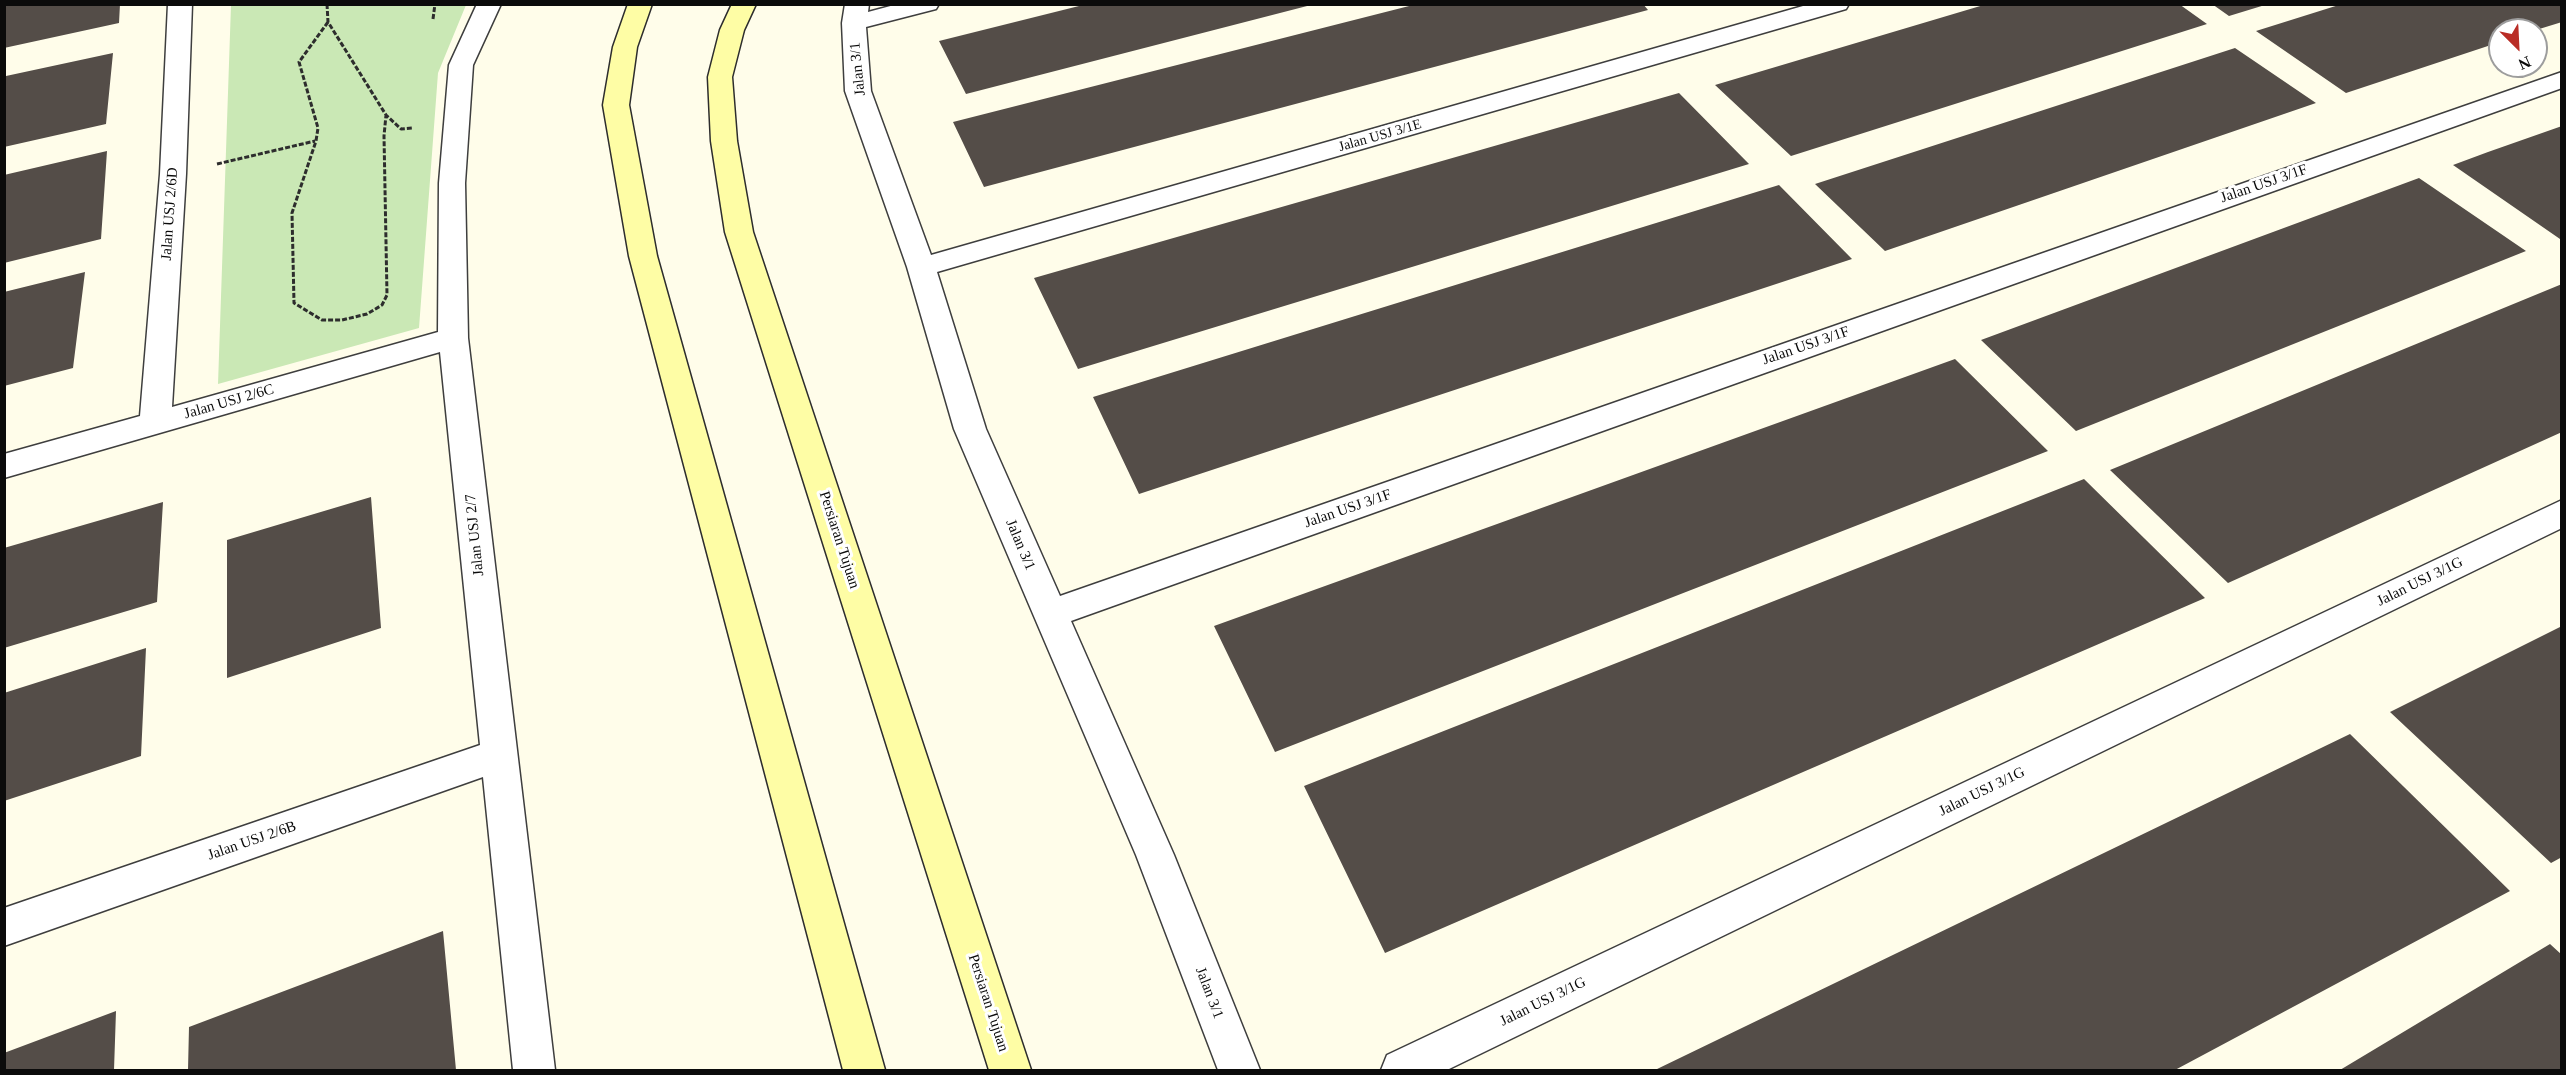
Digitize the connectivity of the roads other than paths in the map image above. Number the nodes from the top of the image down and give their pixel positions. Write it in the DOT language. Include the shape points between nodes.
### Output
graph roads {
  1 [pos="180,4"];
  2 [pos="489,4"];
  3 [pos="640,4"];
  4 [pos="744,4"];
  5 [pos="928,4"];
  6 [pos="1838,4"];
  7 [pos="855,14"];
  8 [pos="2562,79"];
  9 [pos="921,267"];
  10 [pos="453,338"];
  11 [pos="155,423"];
  12 [pos="4,466"];
  13 [pos="2562,513"];
  14 [pos="1050,614"];
  15 [pos="499,754"];
  16 [pos="4,927"];
  17 [pos="534,1071"];
  18 [pos="864,1071"];
  19 [pos="1010,1071"];
  20 [pos="1239,1071"];
  21 [pos="1402,1071"];
  1 -- 11 [label="street, Jalan USJ 2/6D"];
  2 -- 10 [label="street, Jalan USJ 2/7" via="461,65 452,183"];
  3 -- 18 [label="main road" via="626,47 616,105 643,256"];
  4 -- 19 [label="main road, Persiaran Tujuan" via="732,30 720,77 724,141 739,232"];
  5 -- 7 [label="street"];
  6 -- 9 [label="street, Jalan USJ 3/1E"];
  7 -- 9 [label="street, Jalan 3/1" via="858,91"];
  8 -- 14 [label="street, Jalan USJ 3/1F"];
  9 -- 14 [label="street, Jalan 3/1" via="970,429"];
  10 -- 11 [label="street, Jalan USJ 2/6C"];
  10 -- 15 [label="street, Jalan USJ 2/7"];
  11 -- 12 [label="street, Jalan USJ 2/6C"];
  13 -- 21 [label="street, Jalan USJ 3/1G"];
  14 -- 20 [label="street, Jalan 3/1" via="1155,855"];
  15 -- 16 [label="street, Jalan USJ 2/6B"];
  15 -- 17 [label="street, Jalan USJ 2/7"];
}
